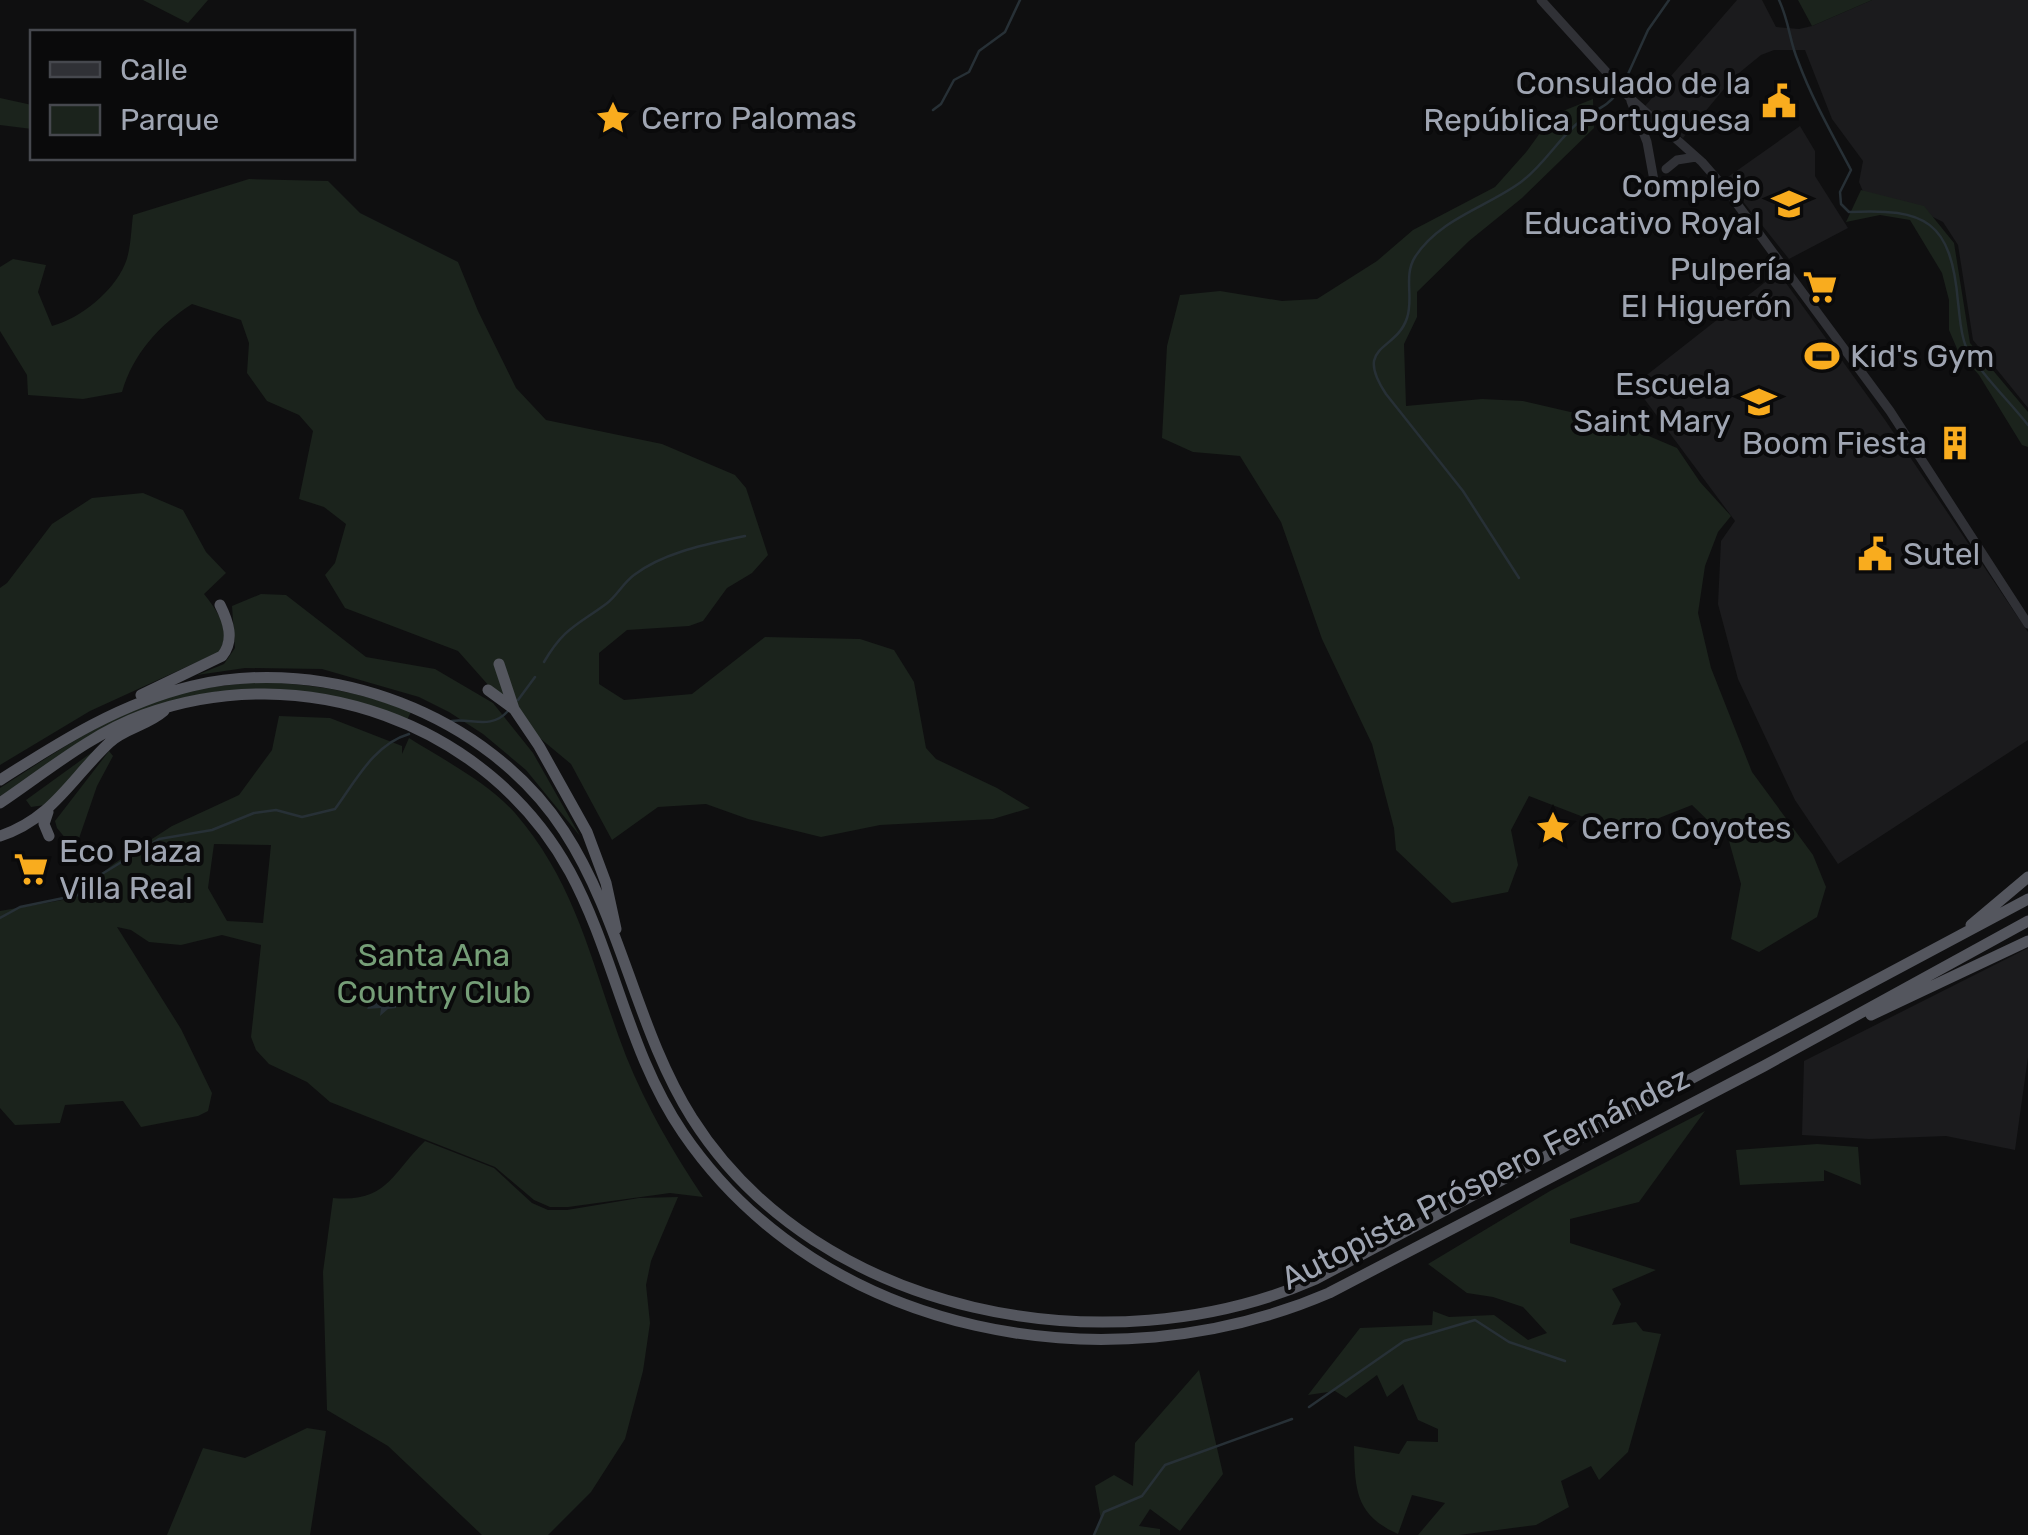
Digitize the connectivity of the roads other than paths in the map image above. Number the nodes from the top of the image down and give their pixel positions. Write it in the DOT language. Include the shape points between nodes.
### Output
graph roads {
  1 [pos="1540,0"];
  2 [pos="1630,98"];
  3 [pos="1696,156"];
  4 [pos="1666,169"];
  5 [pos="1656,186"];
  6 [pos="220,605"];
  7 [pos="2028,624"];
  8 [pos="499,664"];
  9 [pos="488,690"];
  10 [pos="511,706"];
  11 [pos="166,708"];
  12 [pos="89,724"];
  13 [pos="80,775"];
  14 [pos="0,780"];
  15 [pos="0,802"];
  16 [pos="21,829"];
  17 [pos="0,836"];
  18 [pos="2028,878"];
  19 [pos="2028,899"];
  20 [pos="2028,921"];
  21 [pos="2028,941"];
  22 [pos="618,944"];
  23 [pos="1899,969"];
  24 [pos="1764,1066"];
  1 -- 2 [label="street"];
  2 -- 3 [label="street"];
  2 -- 5 [label="street"];
  3 -- 4 [label="street"];
  3 -- 7 [label="street" via="1840,340"];
  6 -- 12 [label="highway" via="230,636 222,656"];
  8 -- 10 [label="highway"];
  9 -- 10 [label="highway"];
  10 -- 22 [label="highway" via="587,832 610,894"];
  11 -- 13 [label="highway" via="111,741"];
  11 -- 15 [label="highway, Autopista Próspero Fernández" via="107,732"];
  11 -- 24 [label="highway, Autopista Próspero Fernández" via="223,696 328,698 404,723 472,761 535,820 565,864 608,956 653,1081 709,1168 812,1260 952,1320 1019,1334 1111,1340 1206,1331 1286,1312"];
  12 -- 14 [label="highway, Autopista Próspero Fernández"];
  12 -- 22 [label="highway, Autopista Próspero Fernández" via="190,686 262,678 332,683 426,714 493,756 547,808 587,870"];
  13 -- 16 [label="highway"];
  13 -- 16 [label="highway" via="48,812 49,836"];
  16 -- 17 [label="highway"];
  18 -- 23 [label="highway" via="1972,924"];
  19 -- 23 [label="highway, Autopista Próspero Fernández"];
  20 -- 24 [label="highway, Autopista Próspero Fernández"];
  21 -- 24 [label="highway"];
  22 -- 23 [label="highway, Autopista Próspero Fernández" via="640,1012 693,1119 733,1170 792,1225 849,1261 930,1293 1008,1314 1088,1322 1198,1314 1316,1280"];
}
